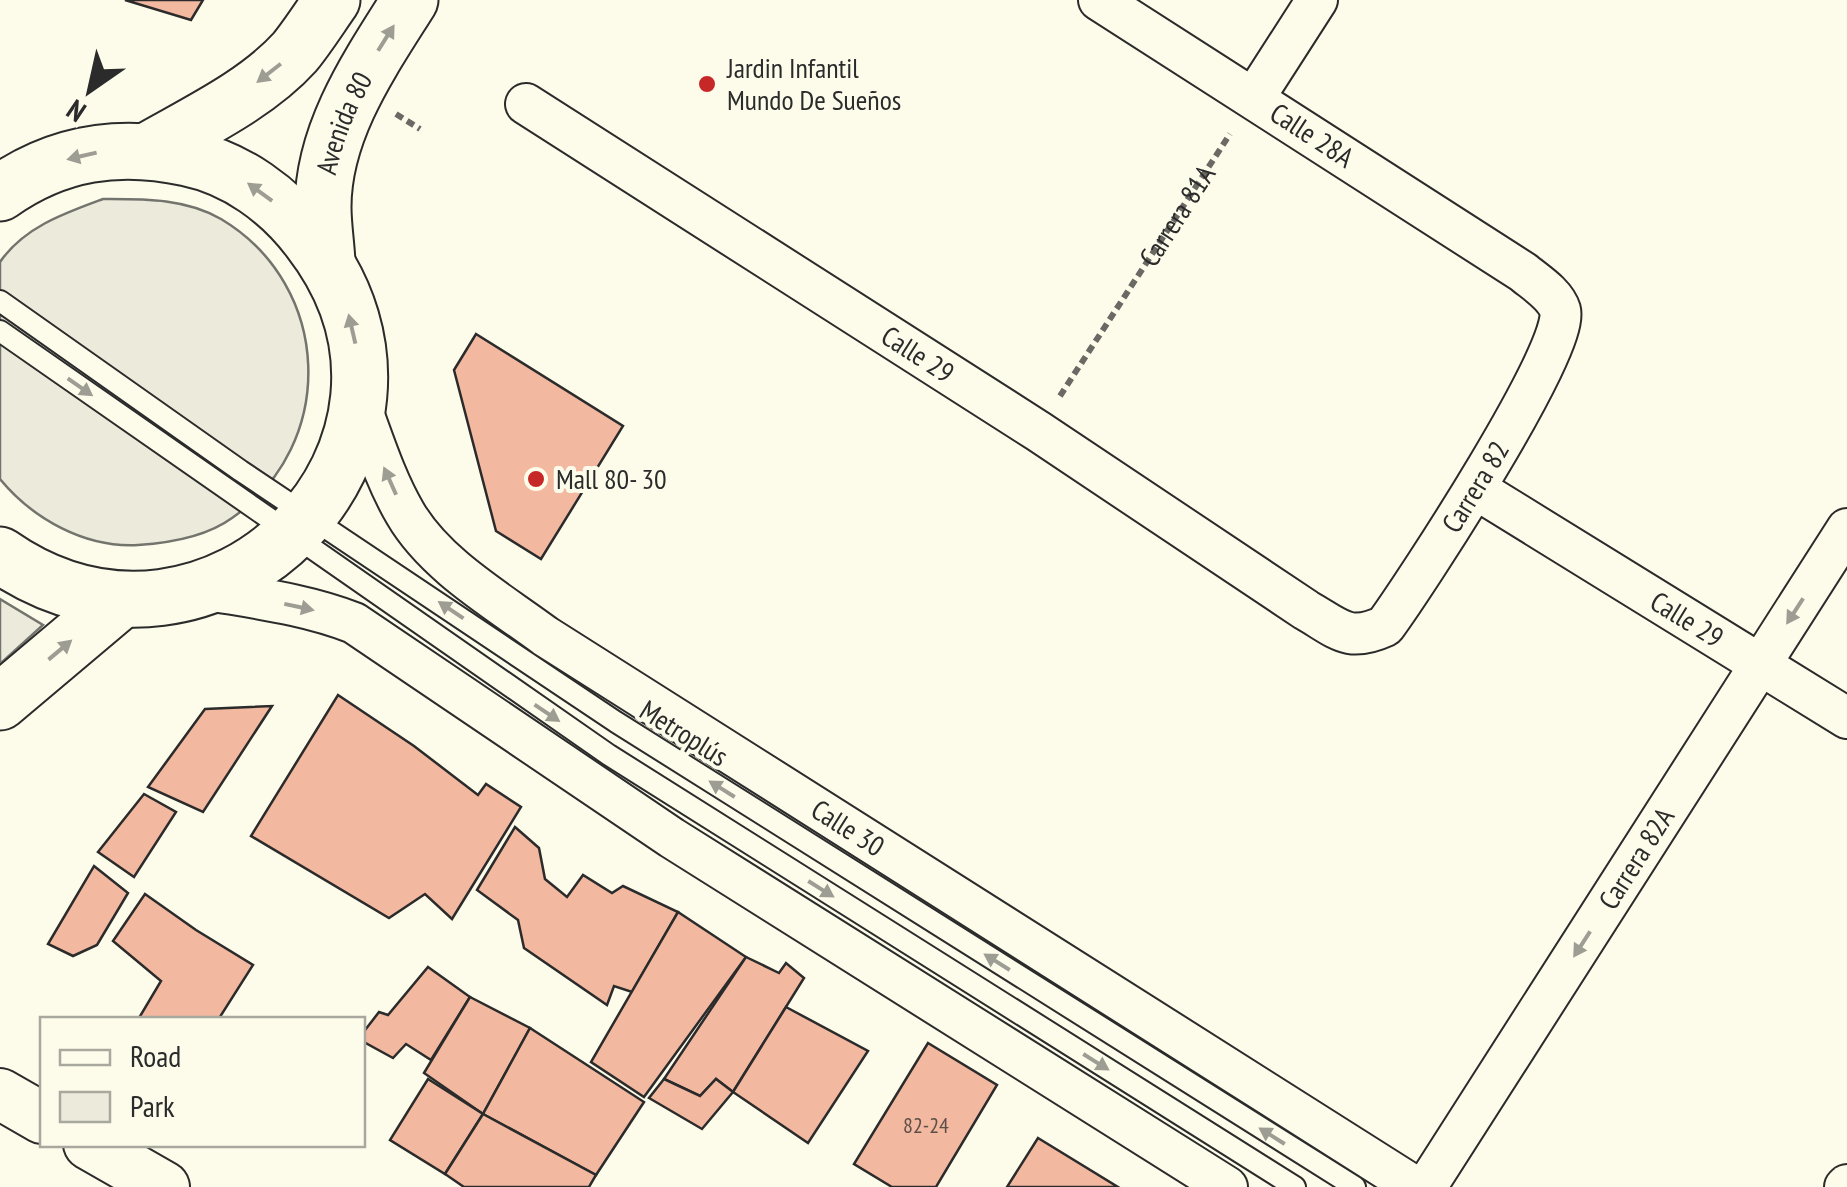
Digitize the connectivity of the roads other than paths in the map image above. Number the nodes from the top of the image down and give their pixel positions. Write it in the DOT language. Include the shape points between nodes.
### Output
graph roads {
  1 [pos="332,0"];
  2 [pos="410,0"];
  3 [pos="1099,0"];
  4 [pos="1317,0"];
  5 [pos="1254,98"];
  6 [pos="526,104"];
  7 [pos="149,150"];
  8 [pos="0,192"];
  9 [pos="327,262"];
  10 [pos="1523,272"];
  11 [pos="0,301"];
  12 [pos="0,332"];
  13 [pos="358,397"];
  14 [pos="1476,488"];
  15 [pos="301,526"];
  16 [pos="1847,529"];
  17 [pos="0,555"];
  18 [pos="204,589"];
  19 [pos="121,600"];
  20 [pos="1306,610"];
  21 [pos="1761,664"];
  22 [pos="0,702"];
  23 [pos="1847,718"];
  24 [pos="0,1094"];
  25 [pos="40,1117"];
  26 [pos="94,1147"];
  27 [pos="164,1187"];
  28 [pos="1228,1187"];
  29 [pos="1295,1187"];
  30 [pos="1355,1187"];
  31 [pos="1415,1187"];
  32 [pos="1426,1187"];
  1 -- 7 [label="main road, one-way" via="294,53 268,76"];
  9 -- 2 [label="main road, Avenida 80, one-way" via="328,167 354,89"];
  3 -- 5 [label="street, Calle 28A"];
  4 -- 5 [label="street"];
  5 -- 10 [label="street, Calle 28A"];
  6 -- 20 [label="street, Calle 29" via="1038,430"];
  7 -- 8 [label="main road, one-way" via="60,161"];
  9 -- 7 [label="main road, one-way" via="294,218 252,184 202,161"];
  13 -- 9 [label="main road, one-way" via="352,327"];
  10 -- 14 [label="street, Carrera 82" via="1550,294 1562,324"];
  11 -- 15 [label="lane, Metroplús" via="240,471"];
  12 -- 15 [label="lane, Metroplús, one-way"];
  13 -- 15 [label="main road" via="342,460"];
  31 -- 13 [label="street, Calle 30, one-way" via="489,595 450,564 406,514"];
  14 -- 20 [label="street, Carrera 82" via="1385,626 1363,636"];
  14 -- 21 [label="street, Calle 29"];
  15 -- 18 [label="main road" via="251,568"];
  15 -- 29 [label="lane, Metroplús, one-way" via="609,756"];
  30 -- 15 [label="lane, Metroplús, one-way"];
  16 -- 21 [label="street, Carrera 82A, one-way"];
  17 -- 19 [label="main road" via="72,591"];
  18 -- 19 [label="main road"];
  18 -- 28 [label="street, one-way" via="354,623 672,838"];
  22 -- 19 [label="main road, one-way"];
  21 -- 23 [label="street, Calle 29"];
  21 -- 32 [label="street, Carrera 82A, one-way"];
  24 -- 25 [label="street"];
  26 -- 27 [label="street"];
}
